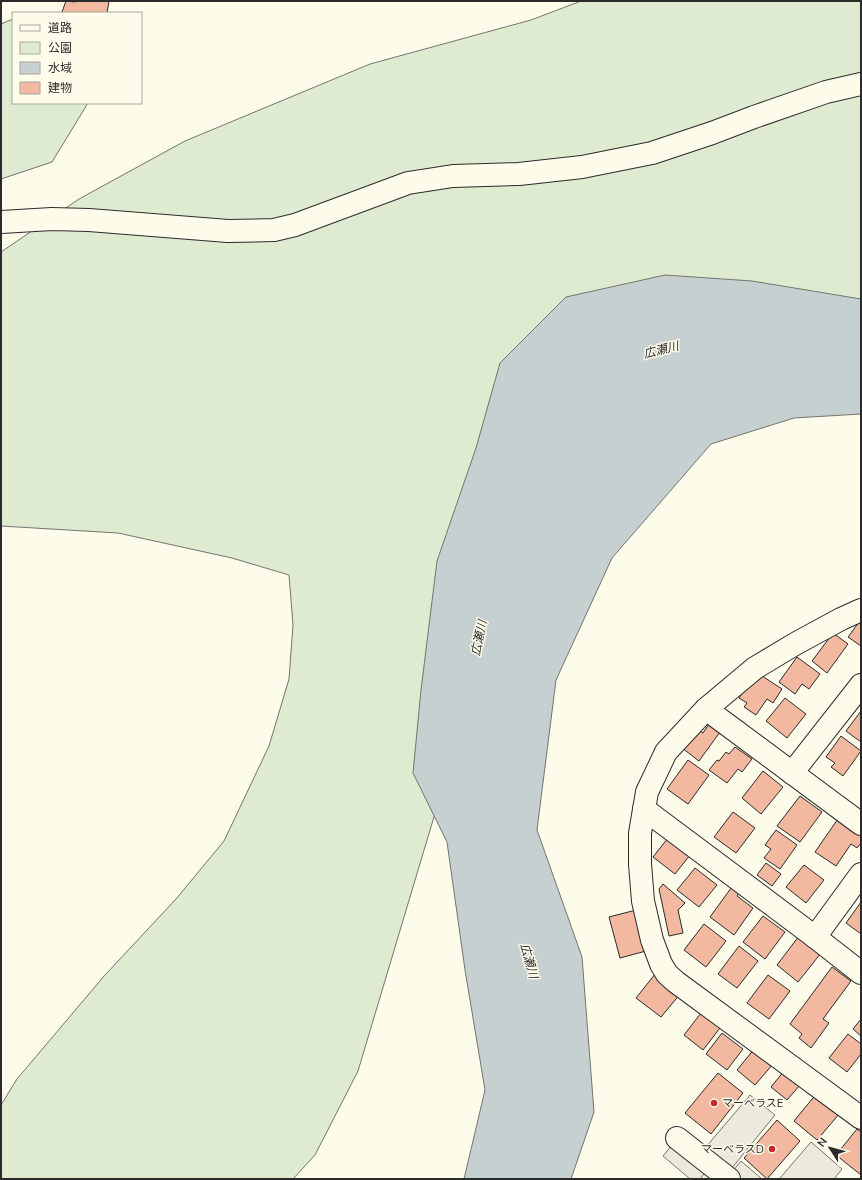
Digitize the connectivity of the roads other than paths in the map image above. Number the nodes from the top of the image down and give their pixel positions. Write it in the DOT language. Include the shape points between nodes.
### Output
graph roads {
  1 [pos="861,84"];
  2 [pos="1,222"];
  3 [pos="861,610"];
  4 [pos="861,685"];
  5 [pos="706,709"];
  6 [pos="792,774"];
  7 [pos="644,809"];
  8 [pos="861,824"];
  9 [pos="861,874"];
  10 [pos="815,937"];
  11 [pos="861,973"];
  12 [pos="861,1118"];
  13 [pos="677,1138"];
  14 [pos="729,1179"];
  1 -- 2 [label="street" via="826,92 652,153 582,167 519,174 453,176 408,183 295,225 274,230 228,232 90,220"];
  3 -- 5 [label="street" via="802,640 756,668"];
  4 -- 6 [label="street"];
  5 -- 6 [label="street"];
  5 -- 7 [label="street" via="666,752 647,792"];
  6 -- 8 [label="street"];
  7 -- 10 [label="street"];
  7 -- 12 [label="street" via="640,833 644,901 652,940 660,964 667,974"];
  9 -- 10 [label="street"];
  10 -- 11 [label="street"];
  13 -- 14 [label="street"];
}
